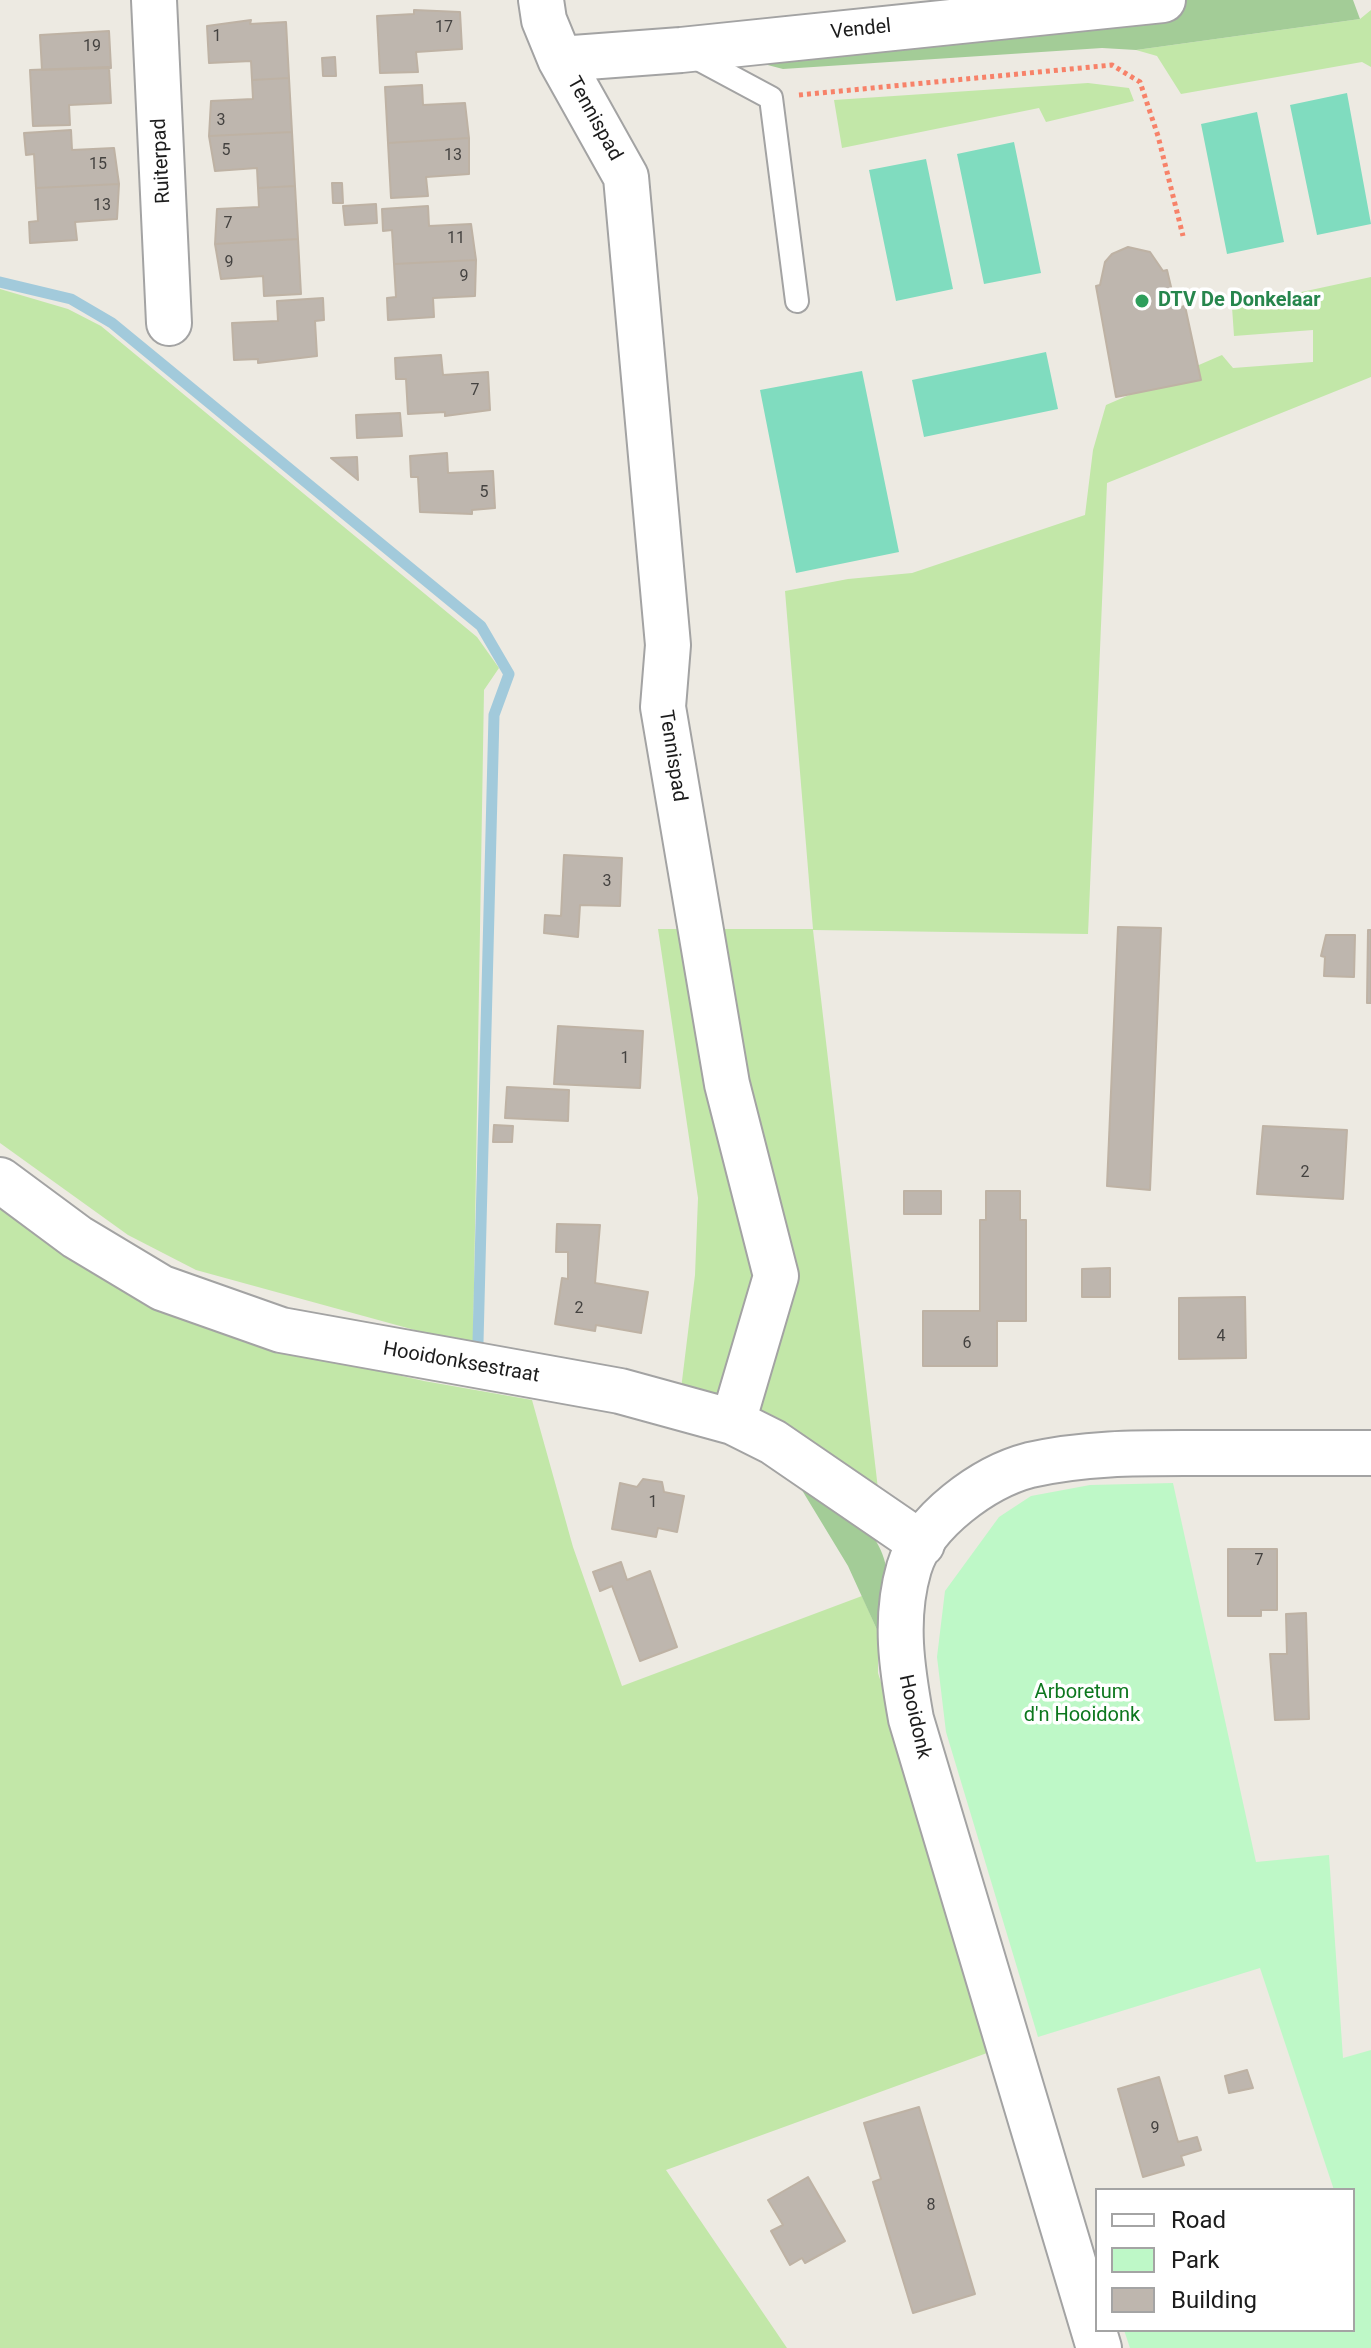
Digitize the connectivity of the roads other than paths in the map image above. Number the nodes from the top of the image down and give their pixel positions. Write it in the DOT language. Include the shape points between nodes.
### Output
graph roads {
  1 [pos="154,0"];
  2 [pos="541,0"];
  3 [pos="1163,0"];
  4 [pos="681,50"];
  5 [pos="560,59"];
  6 [pos="797,301"];
  7 [pos="169,323"];
  8 [pos="0,1180"];
  9 [pos="733,1422"];
  10 [pos="1371,1453"];
  11 [pos="922,1544"];
  12 [pos="1099,2348"];
  1 -- 7 [label="street, Ruiterpad"];
  2 -- 5 [label="street, Tennispad"];
  3 -- 4 [label="street, Vendel"];
  4 -- 5 [label="street, Vendel"];
  4 -- 6 [label="lane" via="771,98"];
  5 -- 9 [label="street, Tennispad" via="626,177 668,645 663,707 727,1084 776,1276"];
  8 -- 9 [label="street, Hooidonksestraat" via="77,1237 162,1288 281,1330 620,1391"];
  9 -- 11 [label="street, Hooidonksestraat" via="773,1442"];
  10 -- 11 [label="street, Hooidonk" via="1086,1455 1027,1466 977,1489 933,1527"];
  11 -- 12 [label="street, Hooidonk" via="909,1566 900,1615 901,1663 911,1719"];
}
